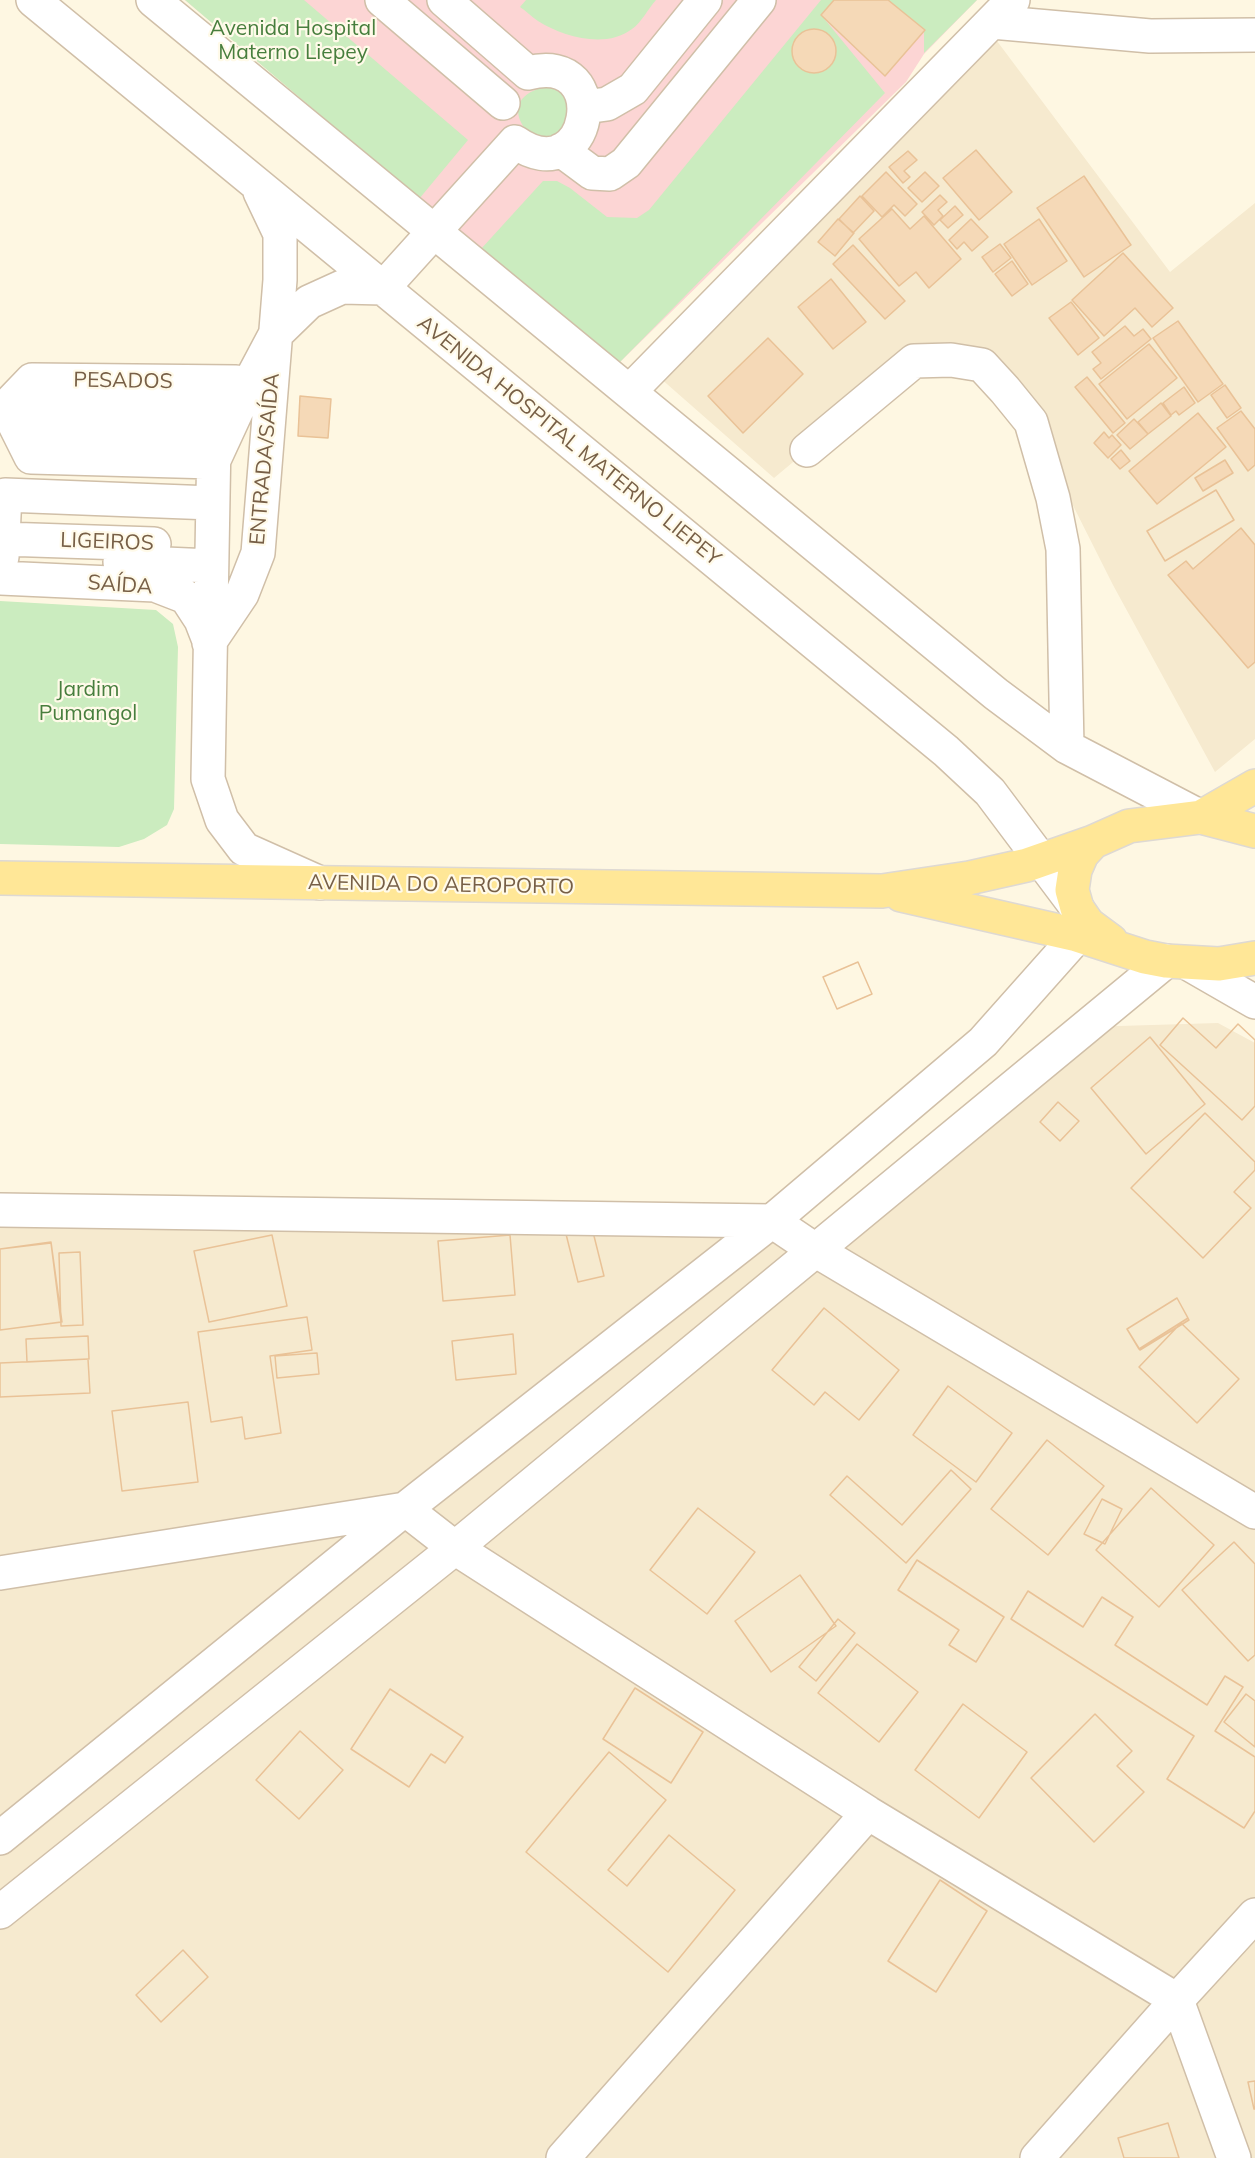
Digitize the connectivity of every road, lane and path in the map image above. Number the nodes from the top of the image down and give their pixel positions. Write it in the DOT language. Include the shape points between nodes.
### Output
graph roads {
  1 [pos="33,0"];
  2 [pos="153,0"];
  3 [pos="382,0"];
  4 [pos="444,0"];
  5 [pos="705,0"];
  6 [pos="759,0"];
  7 [pos="1003,11"];
  8 [pos="1255,35"];
  9 [pos="528,73"];
  10 [pos="503,103"];
  11 [pos="585,107"];
  12 [pos="515,142"];
  13 [pos="561,150"];
  14 [pos="255,182"];
  15 [pos="434,231"];
  16 [pos="383,288"];
  17 [pos="275,335"];
  18 [pos="250,382"];
  19 [pos="629,392"];
  20 [pos="8,415"];
  21 [pos="214,422"];
  22 [pos="807,450"];
  23 [pos="212,535"];
  24 [pos="2,541"];
  25 [pos="209,643"];
  26 [pos="1067,747"];
  27 [pos="1255,786"];
  28 [pos="1201,817"];
  29 [pos="1255,831"];
  30 [pos="1094,842"];
  31 [pos="1041,860"];
  32 [pos="0,878"];
  33 [pos="320,883"];
  34 [pos="882,891"];
  35 [pos="1081,922"];
  36 [pos="1255,958"];
  37 [pos="1178,962"];
  38 [pos="1255,1002"];
  39 [pos="0,1210"];
  40 [pos="772,1221"];
  41 [pos="815,1250"];
  42 [pos="405,1509"];
  43 [pos="1255,1512"];
  44 [pos="455,1548"];
  45 [pos="0,1573"];
  46 [pos="868,1813"];
  47 [pos="0,1838"];
  48 [pos="0,1912"];
  49 [pos="1255,1915"];
  50 [pos="1177,2000"];
  51 [pos="563,2158"];
  52 [pos="1037,2158"];
  53 [pos="1234,2158"];
  1 -- 14 [label="street, AVENIDA HOSPITAL MATERNO LIEPEY"];
  2 -- 15 [label="street"];
  3 -- 10 [label="street"];
  4 -- 9 [label="street"];
  5 -- 11 [label="street" via="633,89 607,104"];
  6 -- 13 [label="street" via="626,163 610,174 592,173"];
  7 -- 8 [label="street" via="1150,36"];
  7 -- 19 [label="street"];
  9 -- 10 [label="street" via="517,80"];
  9 -- 11 [label="street" via="541,70 565,75 582,94"];
  10 -- 12 [label="street" via="503,117"];
  11 -- 13 [label="street" via="580,132"];
  12 -- 13 [label="street" via="537,153"];
  12 -- 15 [label="street"];
  14 -- 16 [label="street, AVENIDA HOSPITAL MATERNO LIEPEY"];
  14 -- 17 [label="street, ENTRADA/SAÍDA" via="280,234"];
  15 -- 16 [label="street"];
  15 -- 19 [label="street"];
  16 -- 17 [label="street" via="342,286 309,302"];
  16 -- 31 [label="street, AVENIDA HOSPITAL MATERNO LIEPEY" via="946,751 990,792"];
  17 -- 18 [label="street"];
  17 -- 25 [label="street, ENTRADA/SAÍDA" via="258,553 242,594"];
  18 -- 21 [label="street, PESADOS"];
  18 -- 21 [label="street"];
  19 -- 26 [label="street" via="996,694"];
  20 -- 21 [label="street, PESADOS" via="32,380"];
  20 -- 21 [label="street, PESADOS" via="31,457"];
  21 -- 23 [label="street"];
  22 -- 26 [label="street" via="914,361 951,360 982,365 1005,390 1031,422 1063,549"];
  23 -- 24 [label="street, LIGEIROS"];
  23 -- 24 [label="street, LIGEIROS"];
  23 -- 25 [label="street"];
  24 -- 25 [label="street, SAÍDA" via="186,597 201,620"];
  25 -- 33 [label="street" via="208,779 222,820 244,849"];
  26 -- 28 [label="street"];
  27 -- 28 [label="main road"];
  28 -- 29 [label="main road"];
  28 -- 30 [label="main road" via="1129,826"];
  30 -- 31 [label="main road"];
  30 -- 35 [label="main road" via="1082,854 1075,870 1072,890"];
  31 -- 34 [label="main road" via="969,878"];
  31 -- 35 [label="street, AVENIDA HOSPITAL MATERNO LIEPEY"];
  32 -- 33 [label="main road, AVENIDA DO AEROPORTO"];
  33 -- 34 [label="main road, AVENIDA DO AEROPORTO"];
  34 -- 35 [label="main road"];
  35 -- 37 [label="main road" via="1125,950"];
  35 -- 40 [label="street" via="983,1042"];
  36 -- 37 [label="main road" via="1219,964"];
  37 -- 38 [label="street"];
  37 -- 41 [label="street"];
  39 -- 40 [label="street"];
  40 -- 41 [label="street"];
  40 -- 42 [label="street"];
  41 -- 43 [label="street"];
  41 -- 44 [label="street"];
  42 -- 44 [label="street"];
  42 -- 45 [label="street"];
  42 -- 47 [label="street"];
  44 -- 46 [label="street"];
  44 -- 48 [label="street"];
  46 -- 50 [label="street"];
  46 -- 51 [label="street"];
  49 -- 50 [label="street"];
  50 -- 52 [label="street"];
  50 -- 53 [label="street"];
}
